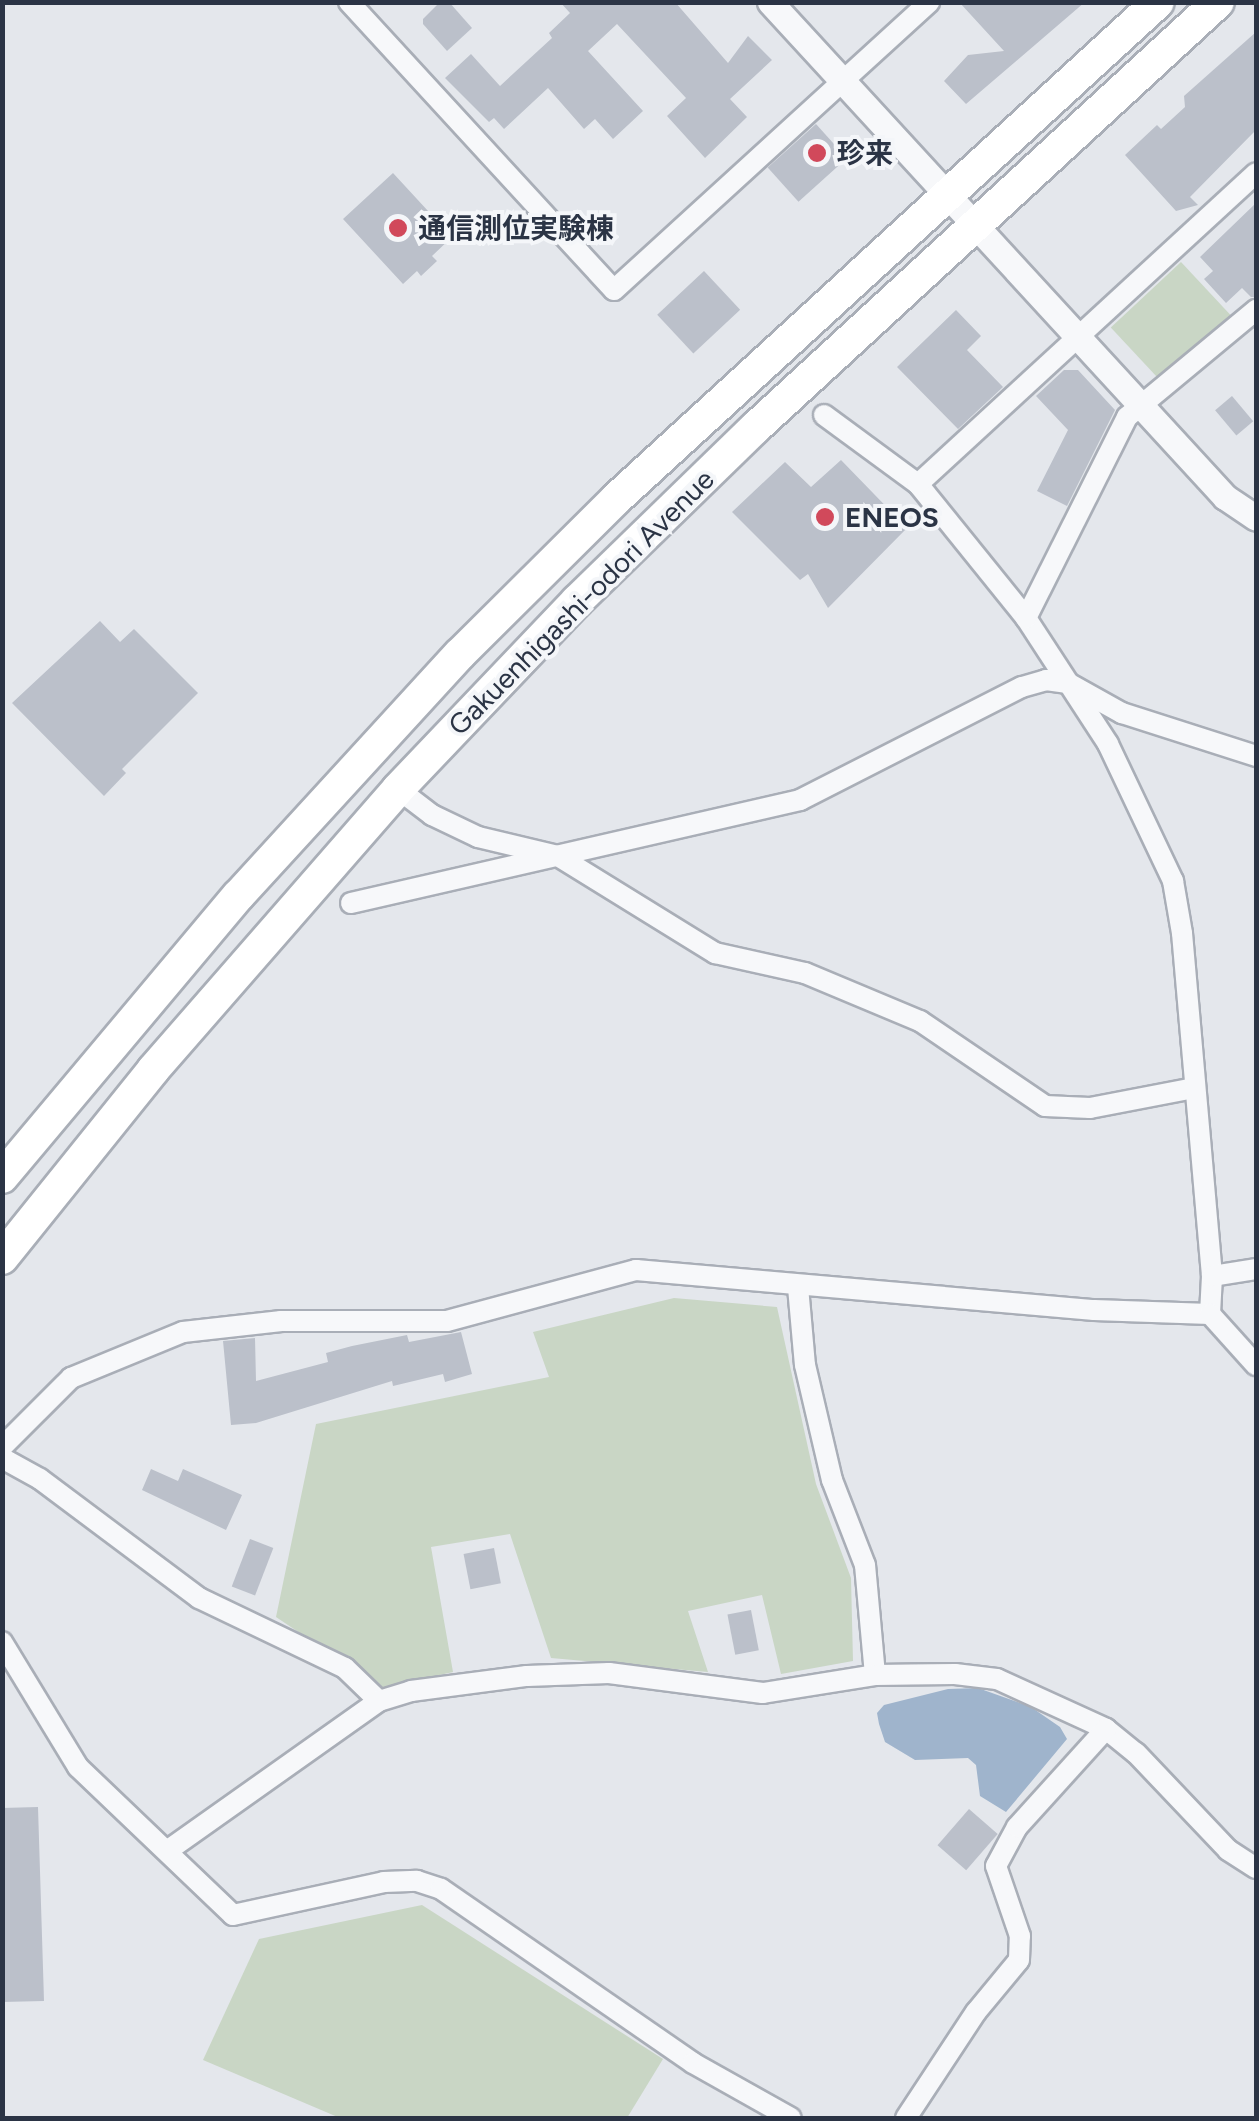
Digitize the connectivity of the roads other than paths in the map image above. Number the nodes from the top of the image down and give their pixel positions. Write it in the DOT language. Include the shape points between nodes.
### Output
graph roads {
  1 [pos="349,2"];
  2 [pos="770,2"];
  3 [pos="929,2"];
  4 [pos="1158,2"];
  5 [pos="1218,2"];
  6 [pos="845,83"];
  7 [pos="1256,173"];
  8 [pos="947,196"];
  9 [pos="974,226"];
  10 [pos="1256,310"];
  11 [pos="1077,337"];
  12 [pos="1141,406"];
  13 [pos="824,415"];
  14 [pos="918,484"];
  15 [pos="1256,518"];
  16 [pos="1026,618"];
  17 [pos="1068,683"];
  18 [pos="1256,756"];
  19 [pos="398,790"];
  20 [pos="558,856"];
  21 [pos="352,903"];
  22 [pos="1194,1088"];
  23 [pos="2,1177"];
  24 [pos="2,1258"];
  25 [pos="1256,1268"];
  26 [pos="1212,1276"];
  27 [pos="798,1287"];
  28 [pos="1210,1314"];
  29 [pos="1256,1366"];
  30 [pos="2,1448"];
  31 [pos="2,1458"];
  32 [pos="2,1642"];
  33 [pos="875,1675"];
  34 [pos="379,1701"];
  35 [pos="1106,1729"];
  36 [pos="166,1851"];
  37 [pos="1256,1868"];
  38 [pos="791,2118"];
  39 [pos="906,2118"];
  1 -- 6 [label="street" via="614,290"];
  2 -- 6 [label="street"];
  3 -- 6 [label="street"];
  4 -- 8 [label="main road, Gakuenhigashi-odori Avenue"];
  5 -- 9 [label="main road, Gakuenhigashi-odori Avenue"];
  6 -- 8 [label="street"];
  7 -- 11 [label="street"];
  8 -- 9 [label="street"];
  8 -- 23 [label="main road, Gakuenhigashi-odori Avenue" via="616,499 460,654 239,894"];
  9 -- 11 [label="street"];
  9 -- 19 [label="main road, Gakuenhigashi-odori Avenue" via="591,588"];
  10 -- 12 [label="street"];
  11 -- 12 [label="street"];
  11 -- 14 [label="street"];
  12 -- 15 [label="street" via="1225,497"];
  12 -- 16 [label="street" via="1126,417"];
  13 -- 14 [label="street"];
  14 -- 16 [label="street"];
  16 -- 17 [label="street"];
  17 -- 18 [label="street" via="1122,713"];
  17 -- 20 [label="street" via="1046,680 1022,688 800,800"];
  17 -- 22 [label="street" via="1108,744 1174,881"];
  19 -- 20 [label="street" via="478,837"];
  19 -- 24 [label="main road, Gakuenhigashi-odori Avenue" via="153,1070"];
  20 -- 21 [label="street"];
  20 -- 22 [label="street" via="715,953 805,973 920,1021 1045,1106 1090,1108"];
  22 -- 26 [label="street"];
  25 -- 26 [label="street"];
  26 -- 28 [label="street"];
  27 -- 28 [label="street"];
  27 -- 30 [label="street" via="636,1270 447,1320 281,1321 183,1332 71,1378"];
  27 -- 33 [label="street" via="806,1365 832,1480 866,1565"];
  28 -- 29 [label="street"];
  31 -- 34 [label="street" via="199,1598 346,1668"];
  32 -- 36 [label="street" via="78,1767"];
  33 -- 34 [label="street" via="763,1693 609,1674 527,1676"];
  33 -- 35 [label="street" via="997,1680"];
  34 -- 36 [label="street"];
  35 -- 37 [label="street" via="1228,1850"];
  35 -- 39 [label="street" via="1016,1827 996,1866 1020,1936 1019,1960"];
  36 -- 38 [label="street" via="233,1915 384,1882 441,1889 693,2063"];
}
